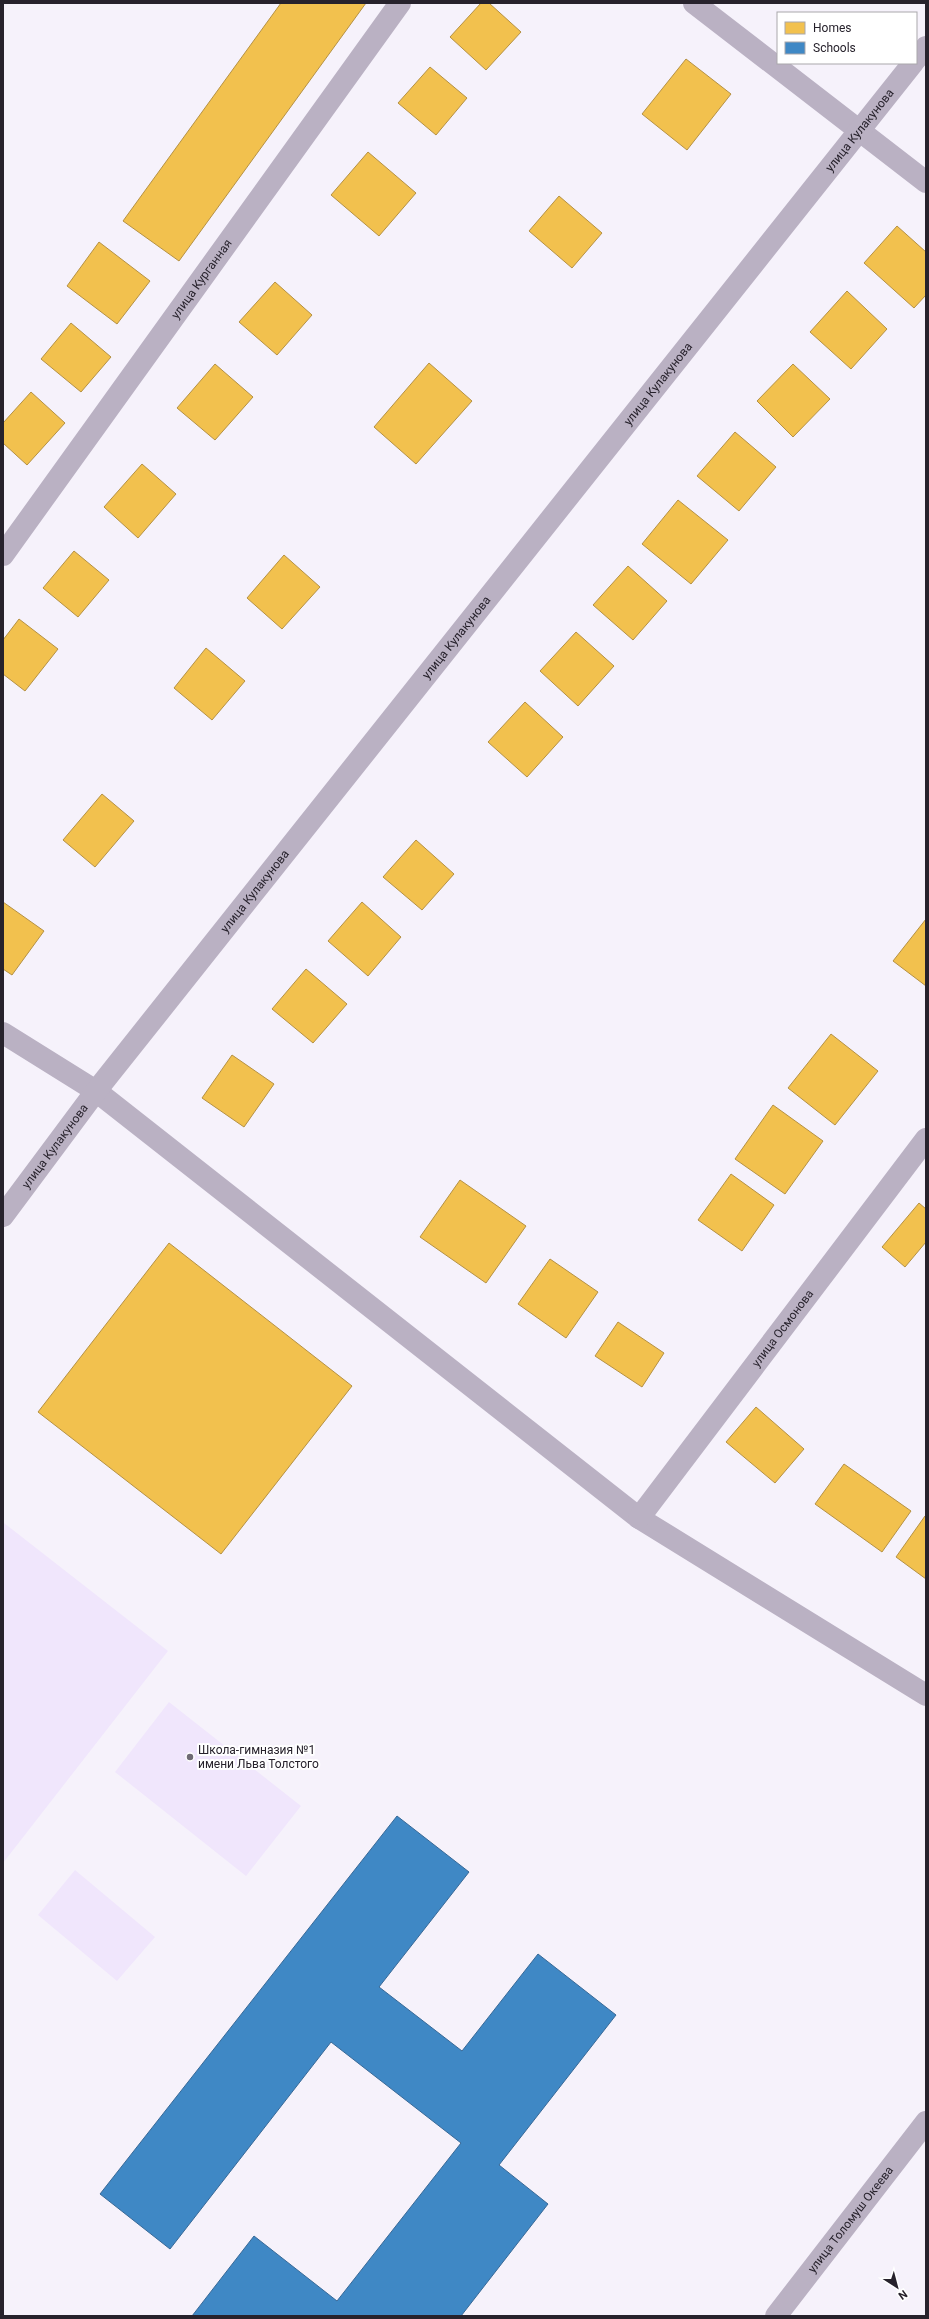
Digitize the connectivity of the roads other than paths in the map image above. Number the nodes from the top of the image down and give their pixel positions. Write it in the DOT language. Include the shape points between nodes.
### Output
graph roads {
  1 [pos="400,3"];
  2 [pos="694,3"];
  3 [pos="926,47"];
  4 [pos="917,58"];
  5 [pos="912,64"];
  6 [pos="859,130"];
  7 [pos="926,182"];
  8 [pos="3,555"];
  9 [pos="3,1033"];
  10 [pos="96,1091"];
  11 [pos="926,1139"];
  12 [pos="3,1216"];
  13 [pos="639,1518"];
  14 [pos="926,1695"];
  15 [pos="926,2122"];
  16 [pos="776,2316"];
  1 -- 8 [label="street, улица Курганная"];
  2 -- 6 [label="street"];
  3 -- 4 [label="street"];
  5 -- 6 [label="street, улица Кулакунова"];
  6 -- 7 [label="street"];
  6 -- 10 [label="street, улица Кулакунова"];
  9 -- 10 [label="street"];
  10 -- 12 [label="street, улица Кулакунова"];
  10 -- 13 [label="street"];
  11 -- 13 [label="street, улица Осмонова"];
  13 -- 14 [label="street"];
  15 -- 16 [label="street, улица Толомуш Океева"];
}
